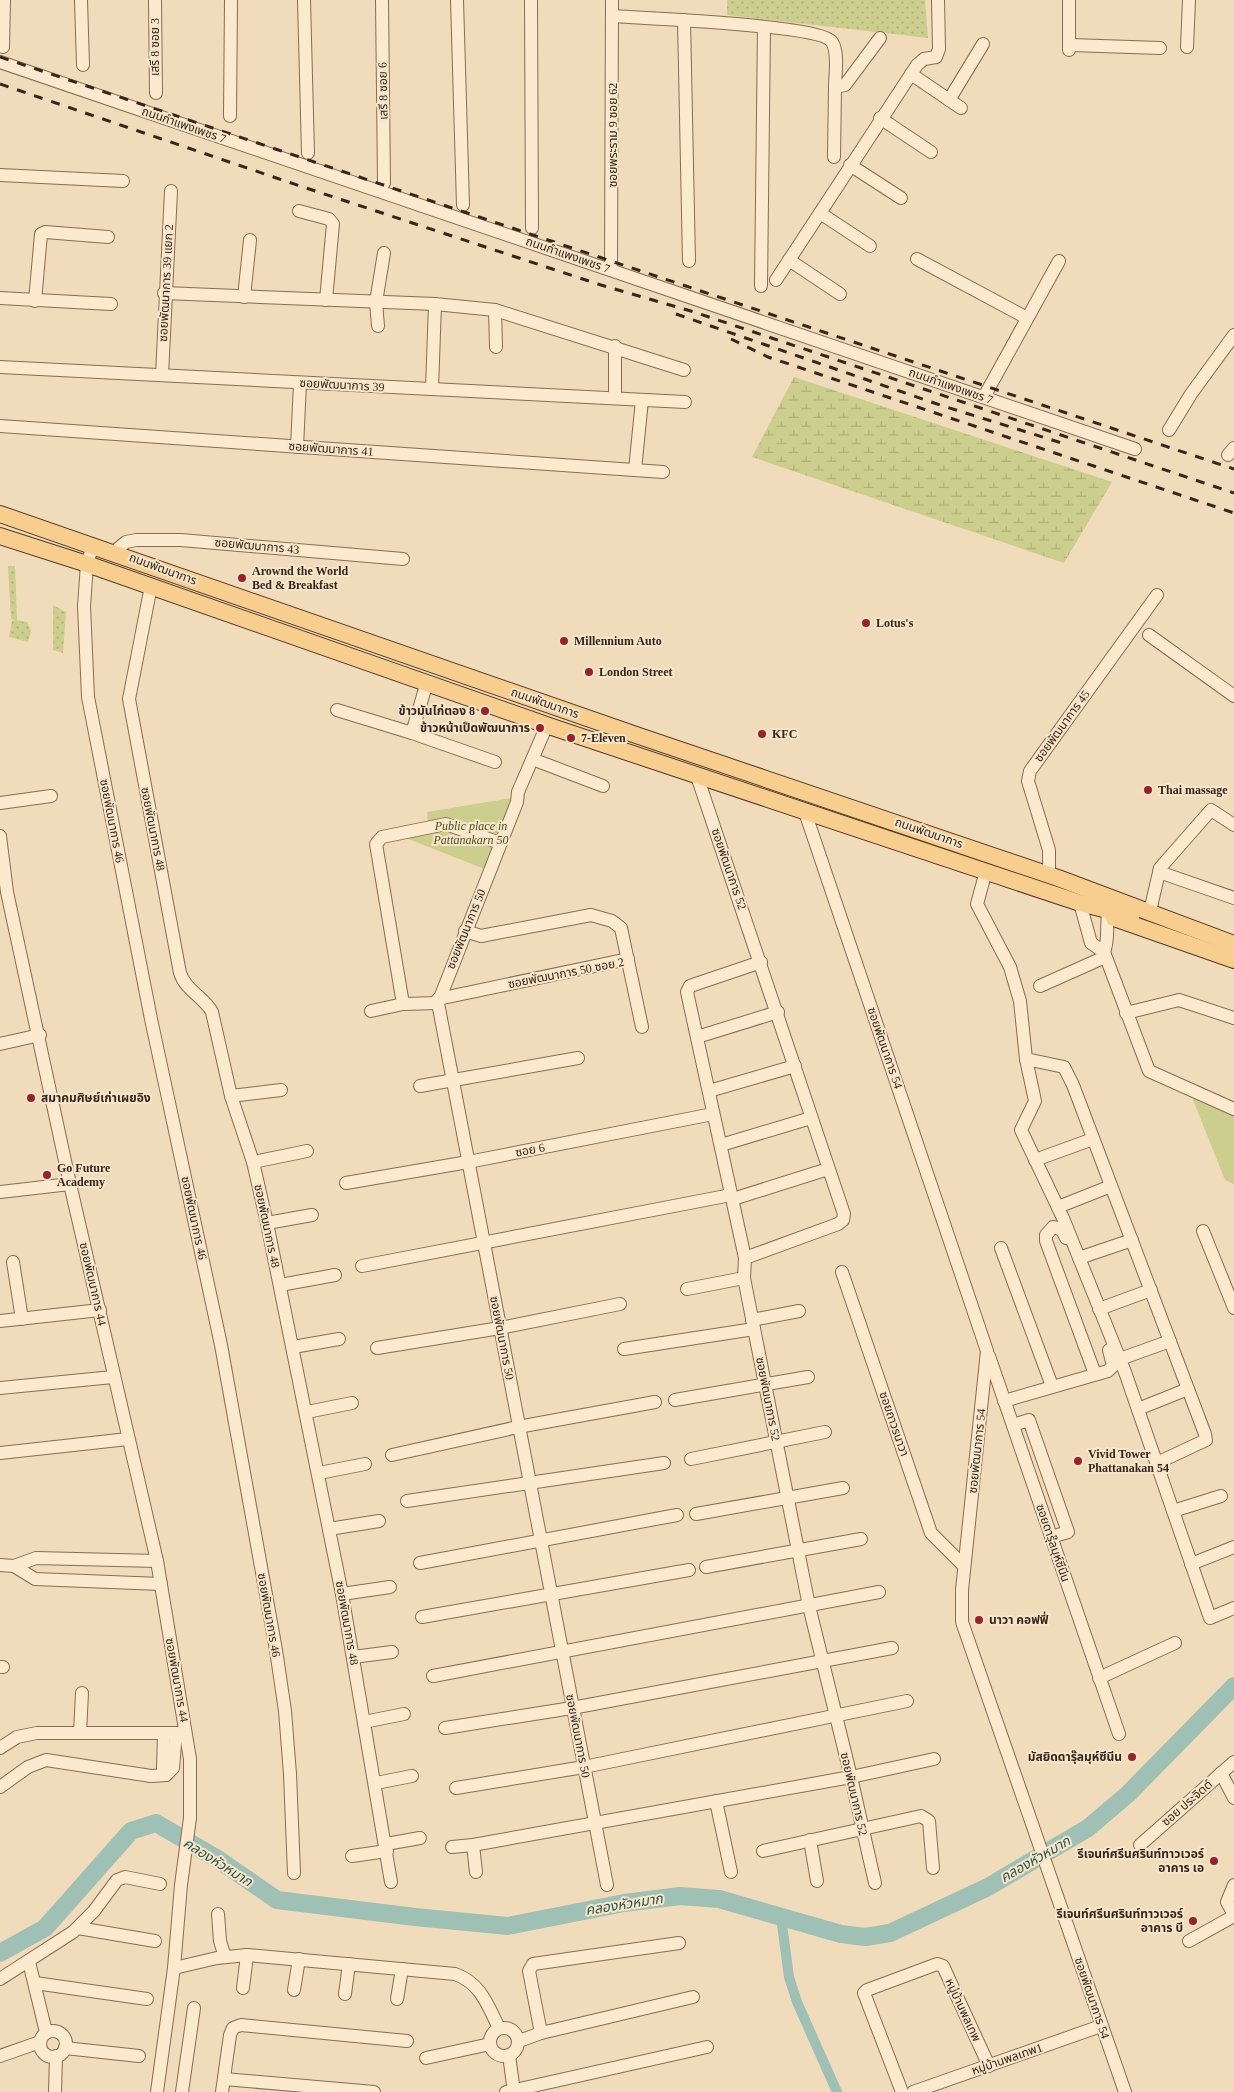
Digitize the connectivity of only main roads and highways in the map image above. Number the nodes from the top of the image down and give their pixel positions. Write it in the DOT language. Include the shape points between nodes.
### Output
graph roads {
  1 [pos="0,514"];
  2 [pos="0,536"];
  3 [pos="1091,890"];
  4 [pos="1080,903"];
  5 [pos="1234,935"];
  6 [pos="1234,944"];
  7 [pos="1234,952"];
  8 [pos="1234,960"];
  1 -- 3 [label="main road, ถนนพัฒนาการ"];
  2 -- 4 [label="main road, ถนนพัฒนาการ" via="551,727"];
  3 -- 5 [label="main road, ถนนพัฒนาการ" via="1151,906"];
  3 -- 6 [label="main road, ถนนพัฒนาการ"];
  4 -- 7 [label="main road, ถนนพัฒนาการ" via="1135,917"];
  4 -- 8 [label="main road, ถนนพัฒนาการ"];
}
